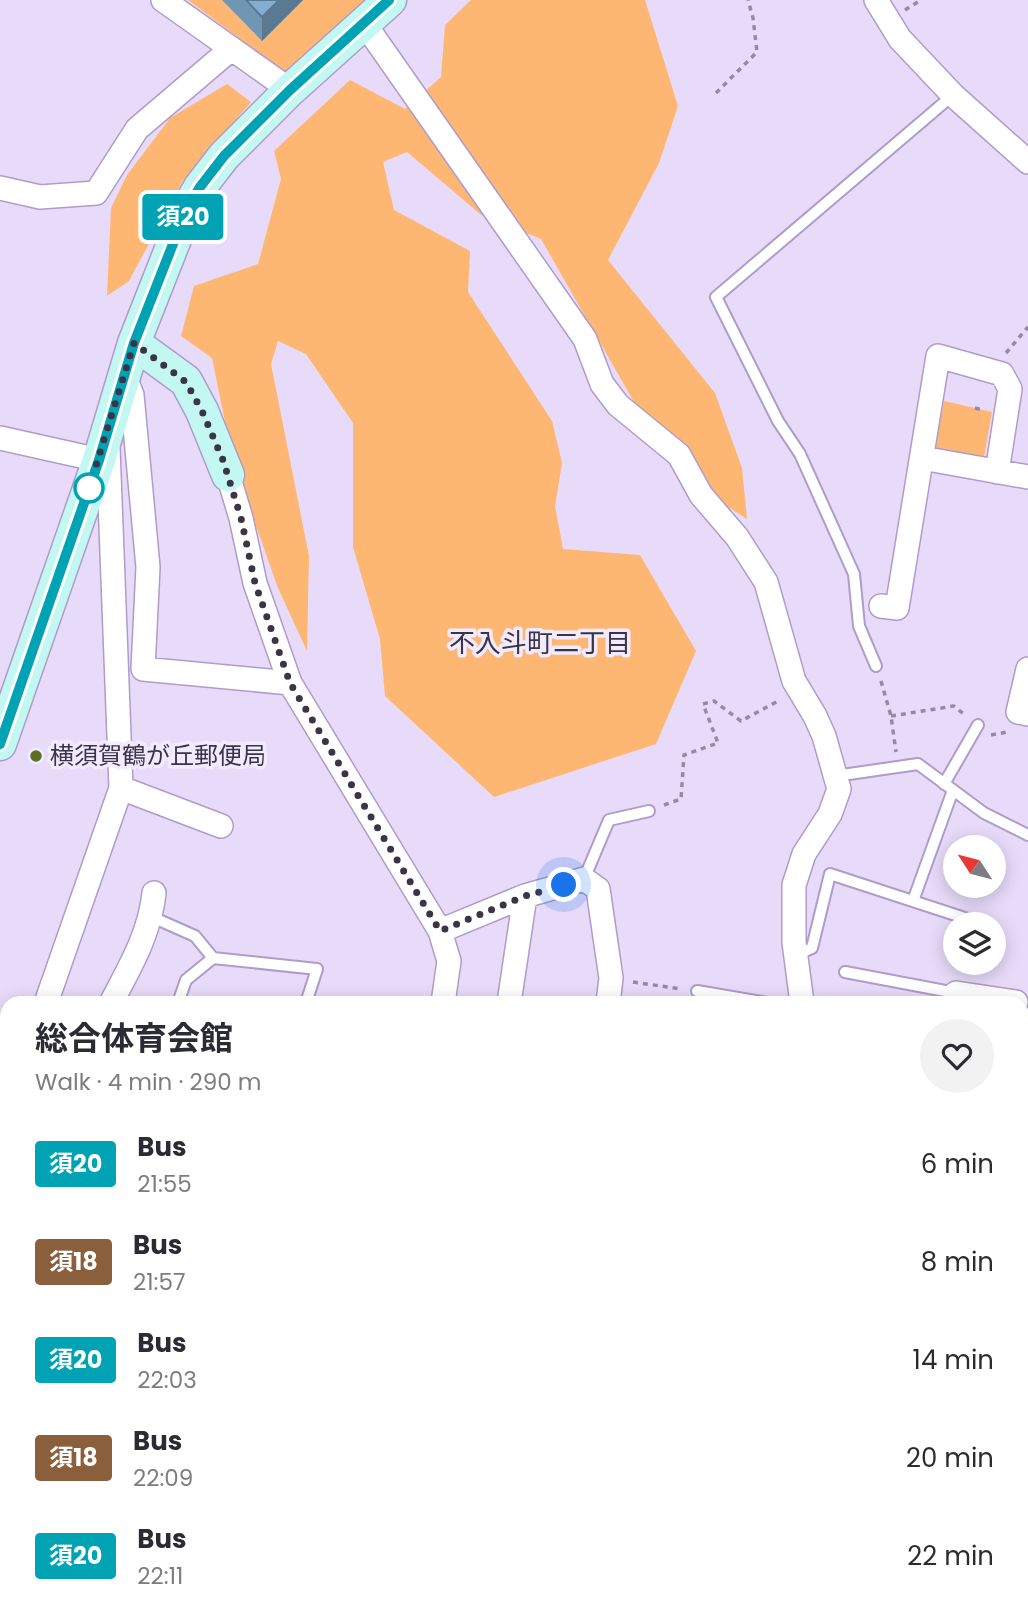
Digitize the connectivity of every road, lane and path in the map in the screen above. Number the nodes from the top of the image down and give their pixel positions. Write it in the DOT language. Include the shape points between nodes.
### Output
graph roads {
  1 [pos="163,0"];
  2 [pos="390,0"];
  3 [pos="748,0"];
  4 [pos="876,0"];
  5 [pos="364,23"];
  6 [pos="231,50"];
  7 [pos="290,90"];
  8 [pos="716,93"];
  9 [pos="953,95"];
  10 [pos="1028,162"];
  11 [pos="0,188"];
  12 [pos="1028,327"];
  13 [pos="134,343"];
  14 [pos="991,371"];
  15 [pos="125,377"];
  16 [pos="0,438"];
  17 [pos="103,448"];
  18 [pos="922,458"];
  19 [pos="998,472"];
  20 [pos="228,475"];
  21 [pos="1028,477"];
  22 [pos="881,606"];
  23 [pos="876,666"];
  24 [pos="1028,668"];
  25 [pos="290,683"];
  26 [pos="799,690"];
  27 [pos="1028,714"];
  28 [pos="978,725"];
  29 [pos="0,744"];
  30 [pos="898,767"];
  31 [pos="835,776"];
  32 [pos="949,787"];
  33 [pos="121,788"];
  34 [pos="649,811"];
  35 [pos="220,826"];
  36 [pos="1028,835"];
  37 [pos="584,879"];
  38 [pos="154,893"];
  39 [pos="525,896"];
  40 [pos="914,901"];
  41 [pos="947,912"];
  42 [pos="152,917"];
  43 [pos="440,931"];
  44 [pos="796,955"];
  45 [pos="213,958"];
  46 [pos="845,972"];
  47 [pos="611,978"];
  48 [pos="697,991"];
  49 [pos="48,996"];
  50 [pos="115,996"];
  51 [pos="180,996"];
  52 [pos="308,996"];
  53 [pos="444,996"];
  54 [pos="510,996"];
  55 [pos="609,996"];
  56 [pos="727,996"];
  57 [pos="801,996"];
  58 [pos="947,996"];
  1 -- 6 [label="street"];
  2 -- 5 [label="street"];
  3 -- 8 [label="path" via="757,52"];
  4 -- 9 [label="street" via="900,39"];
  5 -- 7 [label="street"];
  5 -- 26 [label="street" via="585,339 602,384 618,405 679,455 701,495 737,537 766,582"];
  6 -- 7 [label="street"];
  6 -- 11 [label="street" via="137,129 96,193 40,197"];
  7 -- 13 [label="street" via="200,187 169,251"];
  9 -- 10 [label="street"];
  9 -- 23 [label="lane" via="716,297 778,421 800,454 854,574 859,626"];
  12 -- 14 [label="path"];
  13 -- 15 [label="street"];
  13 -- 20 [label="street" via="186,382"];
  14 -- 18 [label="street" via="938,356"];
  14 -- 19 [label="street" via="1002,374 1010,388"];
  15 -- 17 [label="street"];
  15 -- 25 [label="street" via="132,395 148,567 143,669"];
  16 -- 17 [label="street"];
  17 -- 29 [label="street"];
  17 -- 33 [label="street"];
  18 -- 19 [label="street"];
  18 -- 22 [label="street" via="897,608"];
  19 -- 21 [label="street"];
  20 -- 25 [label="street" via="255,583"];
  23 -- 30 [label="path" via="891,716"];
  24 -- 27 [label="street" via="1018,712"];
  25 -- 43 [label="street"];
  26 -- 31 [label="street" via="815,716"];
  26 -- 34 [label="path" via="741,721 714,701 703,705 718,743 684,755 681,799"];
  28 -- 32 [label="lane"];
  30 -- 31 [label="lane"];
  30 -- 32 [label="lane" via="918,764"];
  31 -- 44 [label="street" via="839,789 830,814 804,854 794,885"];
  32 -- 36 [label="lane" via="984,813"];
  32 -- 40 [label="lane"];
  33 -- 35 [label="street"];
  33 -- 49 [label="street"];
  34 -- 37 [label="lane" via="609,820"];
  37 -- 39 [label="street"];
  37 -- 47 [label="street" via="598,888"];
  38 -- 42 [label="street"];
  39 -- 43 [label="street"];
  39 -- 54 [label="street"];
  40 -- 41 [label="lane"];
  40 -- 44 [label="lane" via="830,874 812,948"];
  42 -- 45 [label="lane" via="195,936"];
  42 -- 50 [label="street"];
  43 -- 53 [label="street" via="449,961"];
  44 -- 57 [label="street"];
  45 -- 51 [label="lane" via="186,980"];
  45 -- 52 [label="lane" via="317,969"];
  46 -- 58 [label="lane"];
  47 -- 48 [label="path"];
  47 -- 55 [label="street"];
  48 -- 56 [label="lane"];
}
